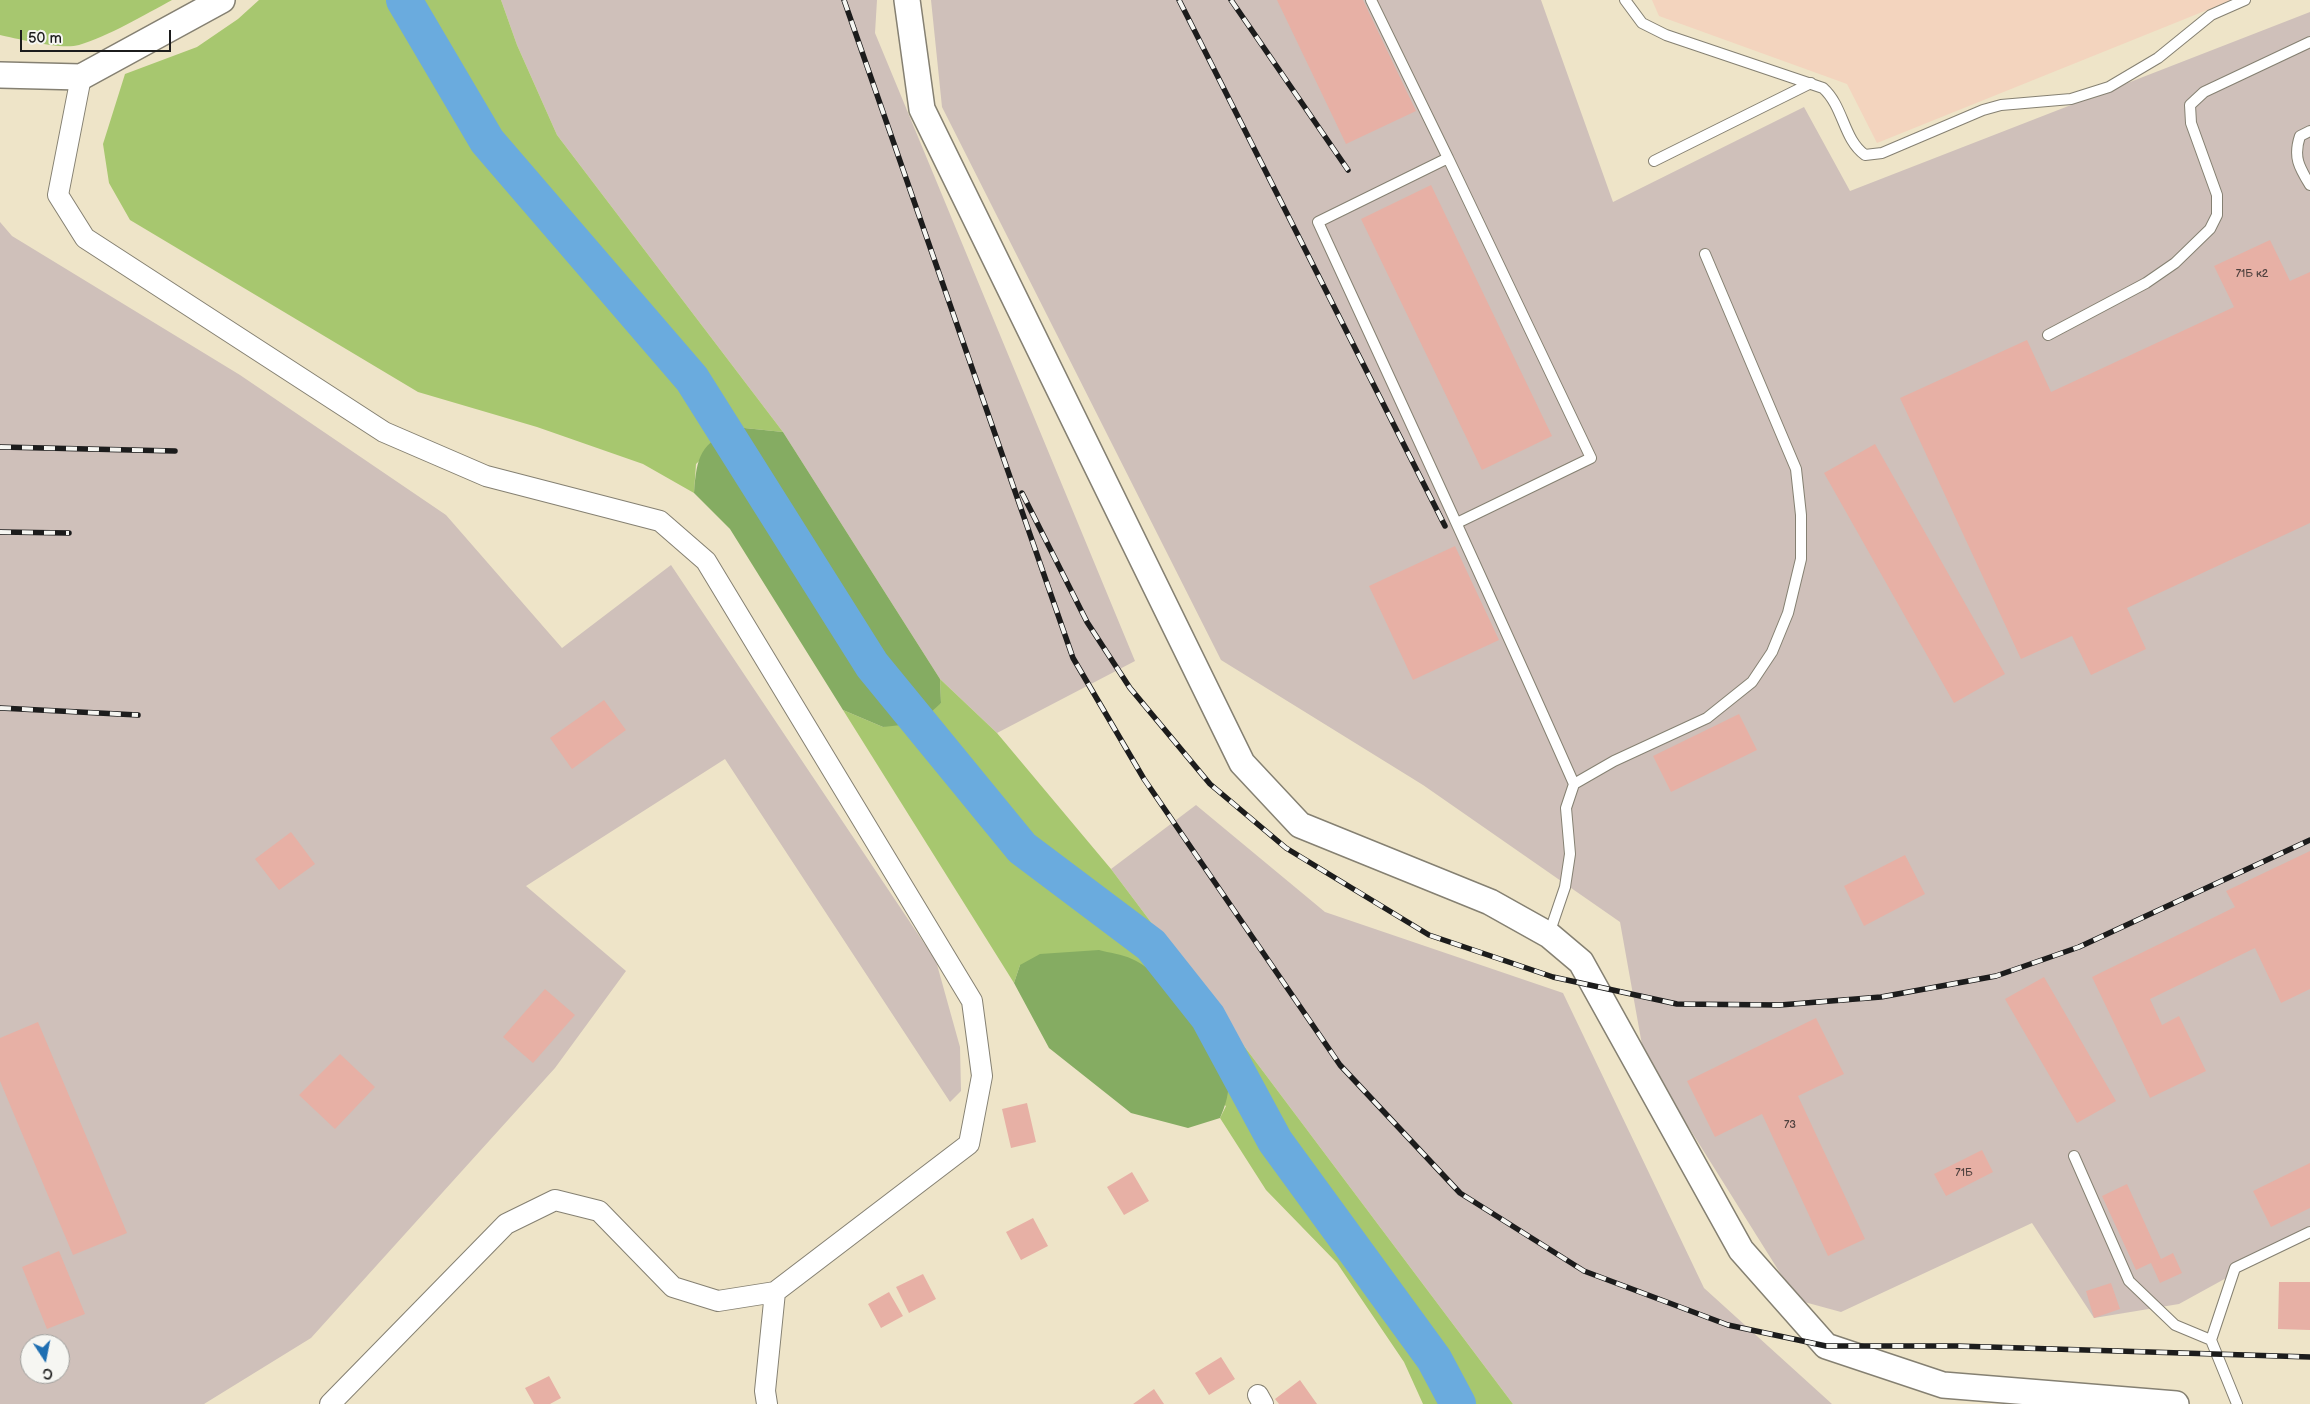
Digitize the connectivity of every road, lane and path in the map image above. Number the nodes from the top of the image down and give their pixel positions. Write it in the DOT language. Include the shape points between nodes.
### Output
graph roads {
  1 [pos="222,0"];
  2 [pos="907,0"];
  3 [pos="1371,0"];
  4 [pos="1625,0"];
  5 [pos="2246,0"];
  6 [pos="2310,42"];
  7 [pos="0,75"];
  8 [pos="82,77"];
  9 [pos="1811,83"];
  10 [pos="2310,131"];
  11 [pos="1448,158"];
  12 [pos="1654,161"];
  13 [pos="2310,184"];
  14 [pos="1705,254"];
  15 [pos="2048,335"];
  16 [pos="1457,523"];
  17 [pos="1574,784"];
  18 [pos="1549,935"];
  19 [pos="2074,1156"];
  20 [pos="2310,1232"];
  21 [pos="775,1292"];
  22 [pos="2211,1340"];
  23 [pos="330,1404"];
  24 [pos="767,1404"];
  25 [pos="2176,1404"];
  26 [pos="2237,1404"];
  1 -- 8 [label="street"];
  2 -- 18 [label="street" via="922,109 1242,763 1300,825 1490,902"];
  3 -- 11 [label="lane"];
  4 -- 9 [label="lane" via="1642,23 1666,36"];
  5 -- 9 [label="lane" via="2211,15 2158,58 2109,87 2071,99 2001,105 1983,110 1882,154 1865,155 1854,147 1834,98"];
  6 -- 15 [label="lane" via="2204,92 2190,106 2191,123 2218,195 2217,215 2210,229 2175,263 2146,283"];
  7 -- 8 [label="street"];
  8 -- 21 [label="street" via="58,195 85,238 384,432 486,476 660,521 706,561 972,1001 982,1076 969,1144"];
  9 -- 12 [label="lane"];
  10 -- 13 [label="lane" via="2300,136 2296,148 2297,163"];
  11 -- 16 [label="lane" via="1318,222"];
  11 -- 16 [label="lane" via="1591,458"];
  14 -- 17 [label="lane" via="1796,469 1801,559 1788,614 1772,652 1752,682 1707,718 1614,761"];
  16 -- 17 [label="lane"];
  17 -- 18 [label="lane" via="1566,808 1570,854 1565,887"];
  18 -- 25 [label="street" via="1581,962 1741,1250 1826,1346 1943,1385"];
  19 -- 22 [label="lane" via="2129,1281 2175,1325"];
  20 -- 22 [label="lane" via="2236,1268"];
  21 -- 23 [label="street" via="718,1301 673,1287 598,1211 555,1200 506,1224"];
  21 -- 24 [label="street" via="765,1391"];
  22 -- 26 [label="lane"];
}
